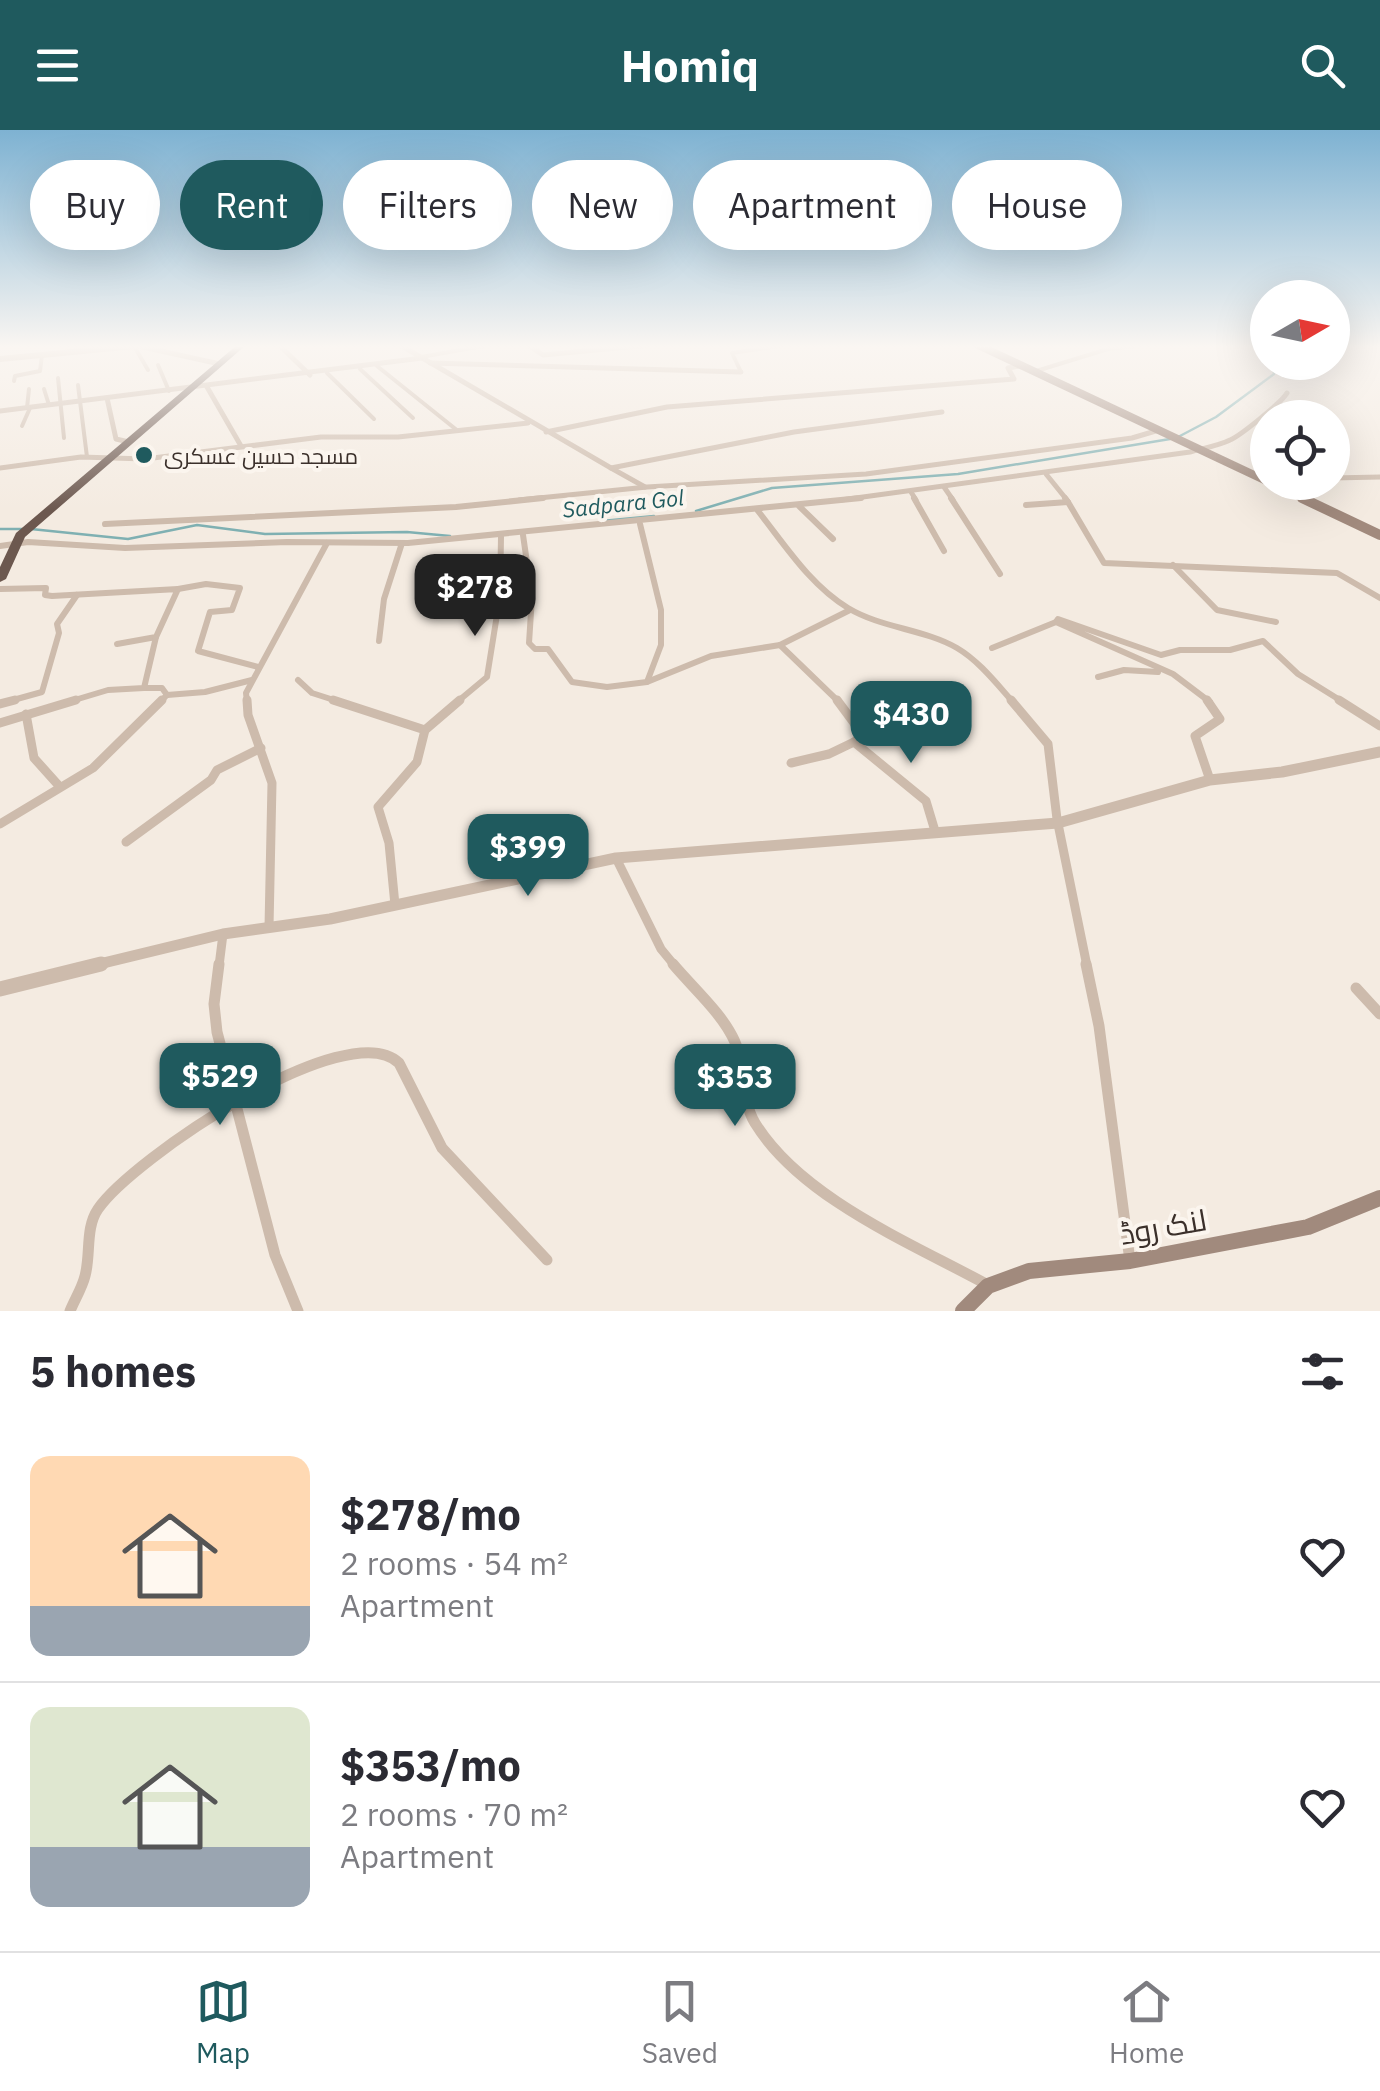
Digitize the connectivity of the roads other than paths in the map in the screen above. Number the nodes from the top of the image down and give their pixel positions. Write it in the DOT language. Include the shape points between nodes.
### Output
graph roads {
  1 [pos="29,400"];
  2 [pos="48,400"];
  3 [pos="61,400"];
  4 [pos="88,400"];
  5 [pos="108,400"];
  6 [pos="179,400"];
  7 [pos="214,400"];
  8 [pos="355,400"];
  9 [pos="394,400"];
  10 [pos="420,400"];
  11 [pos="493,400"];
  12 [pos="778,400"];
  13 [pos="1093,400"];
  14 [pos="80,401"];
  15 [pos="62,404"];
  16 [pos="49,405"];
  17 [pos="29,408"];
  18 [pos="0,411"];
  19 [pos="942,412"];
  20 [pos="413,418"];
  21 [pos="374,419"];
  22 [pos="530,422"];
  23 [pos="1250,423"];
  24 [pos="22,426"];
  25 [pos="458,431"];
  26 [pos="1161,431"];
  27 [pos="546,432"];
  28 [pos="64,438"];
  29 [pos="129,442"];
  30 [pos="240,446"];
  31 [pos="1195,447"];
  32 [pos="86,458"];
  33 [pos="110,459"];
  34 [pos="0,468"];
  35 [pos="611,468"];
  36 [pos="1250,473"];
  37 [pos="1046,474"];
  38 [pos="1380,477"];
  39 [pos="1350,478"];
  40 [pos="646,487"];
  41 [pos="944,487"];
  42 [pos="912,492"];
  43 [pos="1306,500"];
  44 [pos="1068,502"];
  45 [pos="1026,505"];
  46 [pos="800,506"];
  47 [pos="758,511"];
  48 [pos="105,524"];
  49 [pos="640,524"];
  50 [pos="523,535"];
  51 [pos="1380,535"];
  52 [pos="501,536"];
  53 [pos="832,539"];
  54 [pos="327,543"];
  55 [pos="402,543"];
  56 [pos="0,546"];
  57 [pos="944,551"];
  58 [pos="1174,565"];
  59 [pos="1000,574"];
  60 [pos="0,579"];
  61 [pos="0,589"];
  62 [pos="178,589"];
  63 [pos="76,595"];
  64 [pos="1380,598"];
  65 [pos="850,610"];
  66 [pos="1056,622"];
  67 [pos="1276,622"];
  68 [pos="156,638"];
  69 [pos="379,641"];
  70 [pos="117,644"];
  71 [pos="780,645"];
  72 [pos="992,648"];
  73 [pos="258,667"];
  74 [pos="1167,673"];
  75 [pos="1098,677"];
  76 [pos="252,680"];
  77 [pos="298,680"];
  78 [pos="647,682"];
  79 [pos="144,688"];
  80 [pos="167,695"];
  81 [pos="0,704"];
  82 [pos="907,707"];
  83 [pos="26,714"];
  84 [pos="0,723"];
  85 [pos="1380,726"];
  86 [pos="425,730"];
  87 [pos="858,738"];
  88 [pos="261,748"];
  89 [pos="1380,752"];
  90 [pos="792,763"];
  91 [pos="1210,780"];
  92 [pos="60,787"];
  93 [pos="1058,823"];
  94 [pos="0,824"];
  95 [pos="935,831"];
  96 [pos="478,832"];
  97 [pos="126,842"];
  98 [pos="616,858"];
  99 [pos="504,882"];
  100 [pos="396,905"];
  101 [pos="269,927"];
  102 [pos="223,934"];
  103 [pos="1356,988"];
  104 [pos="0,989"];
  105 [pos="1380,1014"];
  106 [pos="234,1102"];
  107 [pos="1380,1198"];
  108 [pos="547,1260"];
  109 [pos="1130,1261"];
  110 [pos="988,1286"];
  111 [pos="70,1311"];
  112 [pos="298,1311"];
  113 [pos="963,1311"];
  1 -- 17 [label="street"];
  2 -- 16 [label="street"];
  3 -- 15 [label="street"];
  4 -- 14 [label="street"];
  5 -- 29 [label="street" via="116,440"];
  6 -- 29 [label="highway"];
  7 -- 30 [label="street"];
  8 -- 21 [label="street"];
  9 -- 20 [label="street"];
  10 -- 25 [label="street"];
  11 -- 22 [label="street"];
  12 -- 27 [label="street" via="667,407"];
  13 -- 26 [label="main road"];
  14 -- 15 [label="street"];
  14 -- 32 [label="street"];
  15 -- 16 [label="street"];
  15 -- 28 [label="street"];
  16 -- 17 [label="street"];
  17 -- 18 [label="street"];
  17 -- 24 [label="street"];
  19 -- 35 [label="street"];
  22 -- 25 [label="street"];
  22 -- 27 [label="street"];
  23 -- 31 [label="street" via="1234,438"];
  25 -- 30 [label="street"];
  26 -- 31 [label="main road"];
  26 -- 40 [label="street" via="866,474"];
  27 -- 35 [label="street"];
  29 -- 33 [label="highway"];
  30 -- 33 [label="street"];
  31 -- 36 [label="main road"];
  31 -- 37 [label="street"];
  32 -- 33 [label="street"];
  32 -- 34 [label="street"];
  33 -- 60 [label="highway" via="20,536"];
  35 -- 40 [label="street"];
  37 -- 41 [label="street"];
  37 -- 44 [label="street"];
  38 -- 39 [label="street"];
  40 -- 48 [label="street" via="456,507"];
  41 -- 42 [label="street"];
  41 -- 59 [label="street"];
  42 -- 46 [label="street"];
  42 -- 57 [label="street"];
  43 -- 51 [label="main road"];
  44 -- 45 [label="street"];
  44 -- 58 [label="street" via="1104,564"];
  46 -- 47 [label="street"];
  46 -- 53 [label="street"];
  47 -- 49 [label="street"];
  47 -- 65 [label="street" via="808,575"];
  49 -- 50 [label="street"];
  49 -- 78 [label="street" via="661,610 661,644"];
  50 -- 52 [label="street"];
  50 -- 78 [label="street" via="532,597 530,644 548,649 572,682"];
  52 -- 55 [label="street"];
  52 -- 86 [label="street" via="487,677"];
  54 -- 55 [label="street"];
  54 -- 56 [label="street"];
  54 -- 73 [label="street"];
  55 -- 69 [label="street"];
  58 -- 64 [label="street" via="1337,573"];
  58 -- 67 [label="street" via="1215,608"];
  61 -- 63 [label="street"];
  62 -- 63 [label="street"];
  62 -- 68 [label="street"];
  62 -- 73 [label="street" via="240,588 232,610 210,612 198,651"];
  63 -- 81 [label="street" via="56,624 42,692"];
  65 -- 71 [label="street"];
  65 -- 93 [label="street" via="948,642 988,672 1048,744"];
  66 -- 72 [label="street"];
  66 -- 74 [label="street"];
  66 -- 85 [label="street" via="1162,654 1262,641 1298,674"];
  68 -- 70 [label="street"];
  68 -- 79 [label="street"];
  71 -- 78 [label="street" via="678,664"];
  71 -- 87 [label="street" via="841,704"];
  73 -- 76 [label="street"];
  74 -- 75 [label="street" via="1124,670"];
  74 -- 91 [label="street" via="1201,692 1220,716 1195,736"];
  76 -- 80 [label="street"];
  76 -- 88 [label="street" via="245,702"];
  77 -- 86 [label="street" via="312,693"];
  79 -- 80 [label="street" via="162,688"];
  79 -- 83 [label="street" via="108,690"];
  80 -- 92 [label="street" via="93,768"];
  82 -- 87 [label="street"];
  83 -- 84 [label="street"];
  83 -- 92 [label="street" via="34,758"];
  86 -- 100 [label="street" via="417,762 378,806 388,826"];
  87 -- 90 [label="street" via="830,754"];
  87 -- 95 [label="street" via="896,779 920,792"];
  88 -- 97 [label="street" via="216,770"];
  88 -- 101 [label="street" via="272,783"];
  89 -- 91 [label="street"];
  91 -- 93 [label="street"];
  92 -- 94 [label="street"];
  93 -- 95 [label="street"];
  93 -- 109 [label="street" via="1099,1026"];
  95 -- 98 [label="street"];
  96 -- 99 [label="street"];
  98 -- 99 [label="street"];
  98 -- 110 [label="street" via="661,949 734,1038 743,1094 773,1150 818,1186"];
  99 -- 100 [label="street"];
  100 -- 101 [label="street"];
  101 -- 102 [label="street"];
  102 -- 104 [label="street"];
  102 -- 106 [label="street" via="214,1004"];
  103 -- 105 [label="street"];
  106 -- 108 [label="street" via="357,1054 393,1056 442,1148"];
  106 -- 111 [label="street" via="180,1136 98,1210 86,1274"];
  106 -- 112 [label="street" via="275,1255"];
  107 -- 109 [label="main road, لنک روڈ" via="1308,1227"];
  109 -- 110 [label="main road, لنک روڈ" via="1029,1270"];
  110 -- 113 [label="main road, لنک روڈ"];
}
